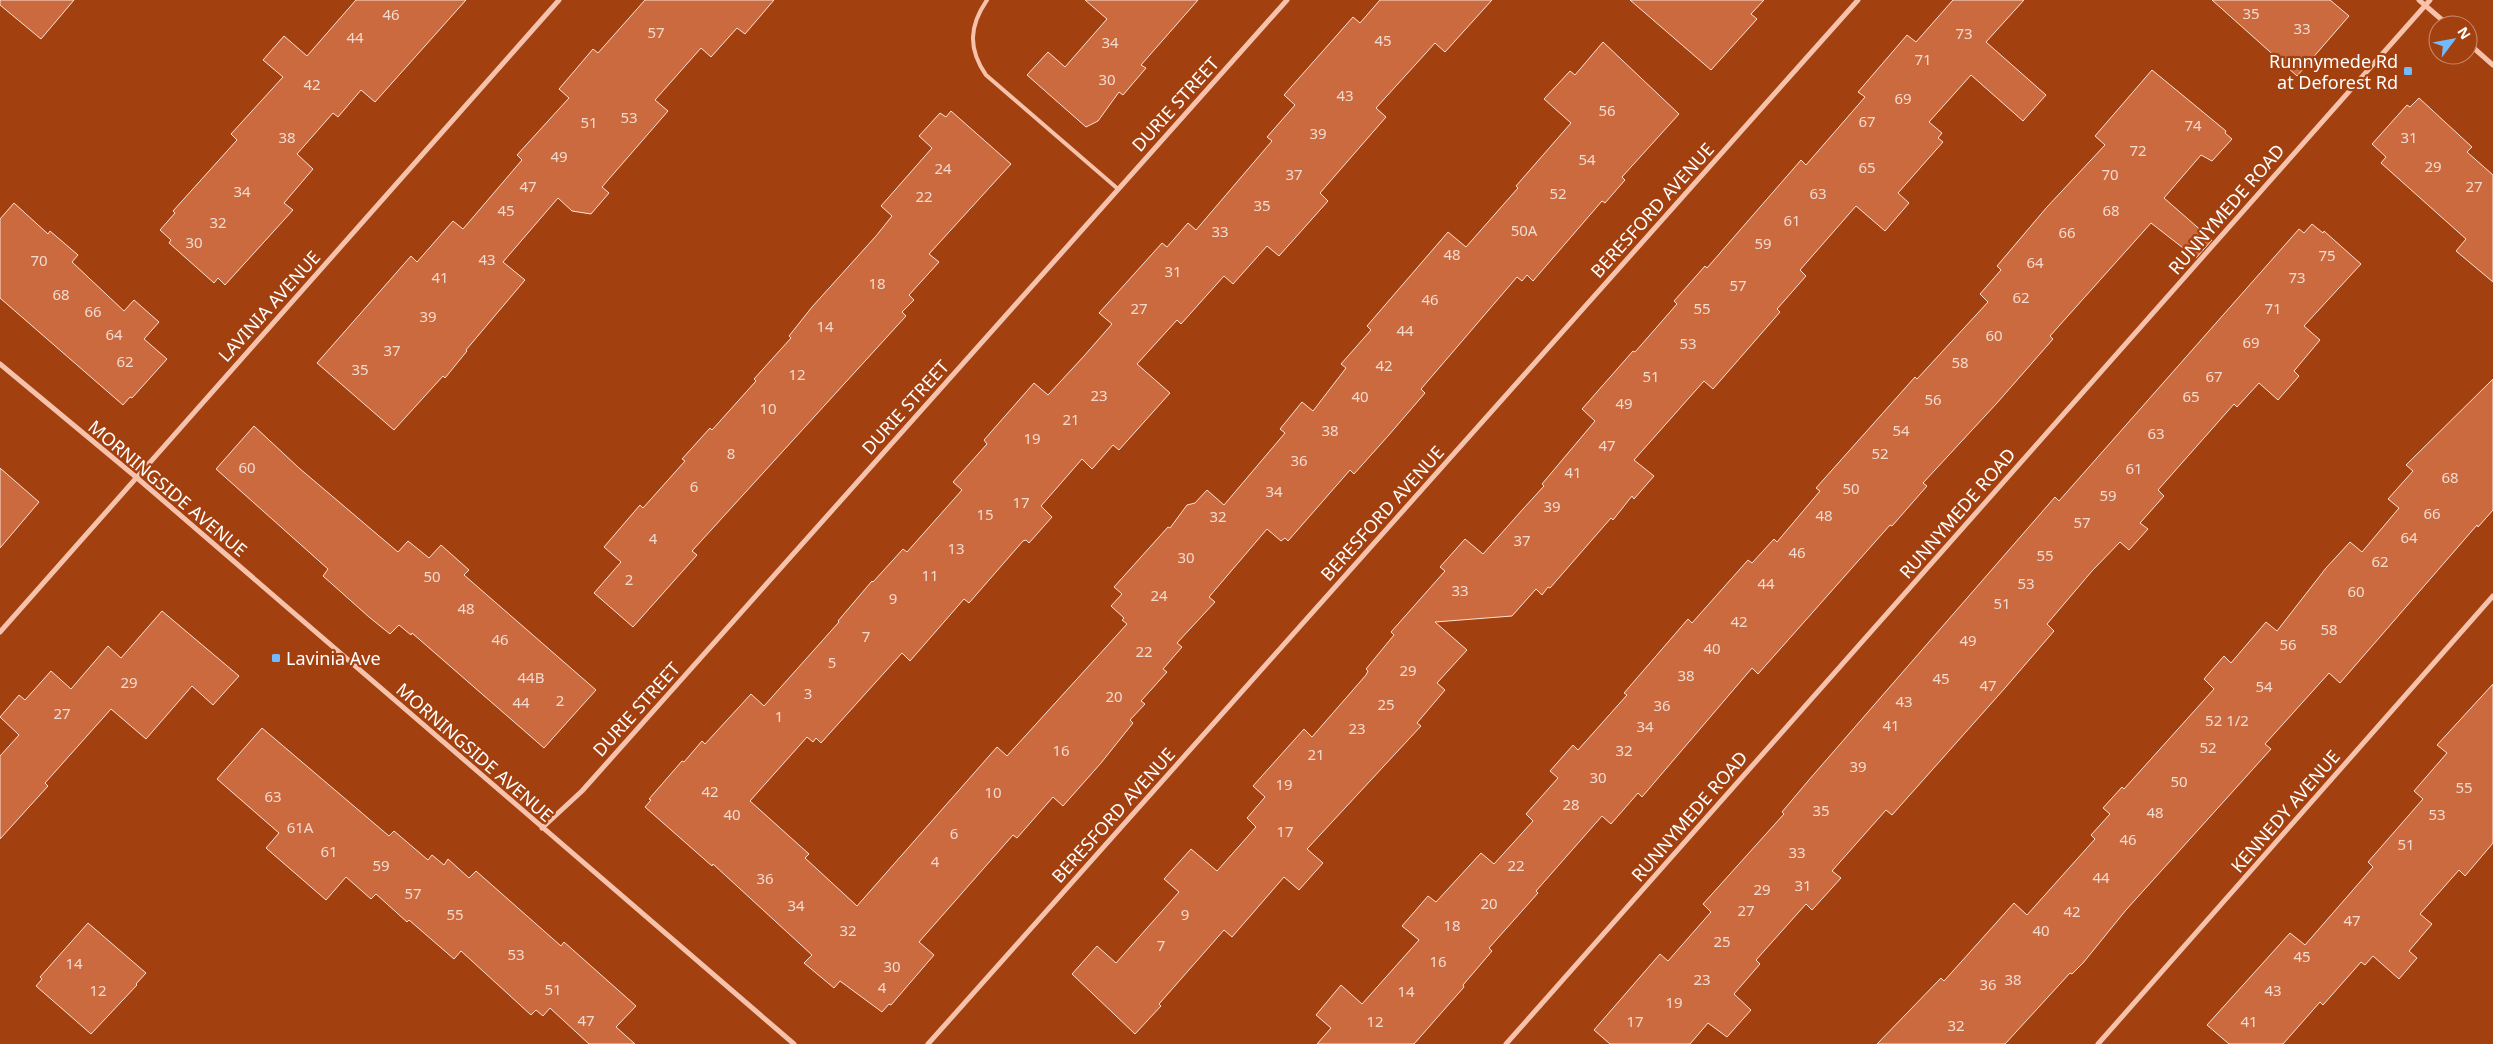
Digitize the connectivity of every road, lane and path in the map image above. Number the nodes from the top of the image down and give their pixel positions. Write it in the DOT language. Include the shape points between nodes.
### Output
graph roads {
  1 [pos="559,0"];
  2 [pos="987,0"];
  3 [pos="1286,0"];
  4 [pos="1858,0"];
  5 [pos="2419,0"];
  6 [pos="2430,0"];
  7 [pos="2425,5"];
  8 [pos="2436,15"];
  9 [pos="2478,51"];
  10 [pos="2493,64"];
  11 [pos="1118,189"];
  12 [pos="0,364"];
  13 [pos="136,477"];
  14 [pos="2493,596"];
  15 [pos="0,632"];
  16 [pos="542,828"];
  17 [pos="794,1044"];
  18 [pos="928,1044"];
  19 [pos="1506,1044"];
  20 [pos="2098,1044"];
  1 -- 13 [label="street, LAVINIA AVENUE"];
  2 -- 11 [label="lane" via="972,30 977,62 986,75"];
  3 -- 11 [label="street, DURIE STREET"];
  4 -- 18 [label="street, BERESFORD AVENUE"];
  5 -- 7 [label="street"];
  6 -- 7 [label="street, RUNNYMEDE ROAD"];
  7 -- 8 [label="street"];
  7 -- 19 [label="street, RUNNYMEDE ROAD"];
  9 -- 10 [label="street"];
  11 -- 16 [label="street, DURIE STREET" via="582,792"];
  12 -- 13 [label="street, MORNINGSIDE AVENUE"];
  13 -- 15 [label="street, LAVINIA AVENUE"];
  13 -- 16 [label="street, MORNINGSIDE AVENUE"];
  14 -- 20 [label="street, KENNEDY AVENUE"];
  16 -- 17 [label="street, MORNINGSIDE AVENUE"];
}
